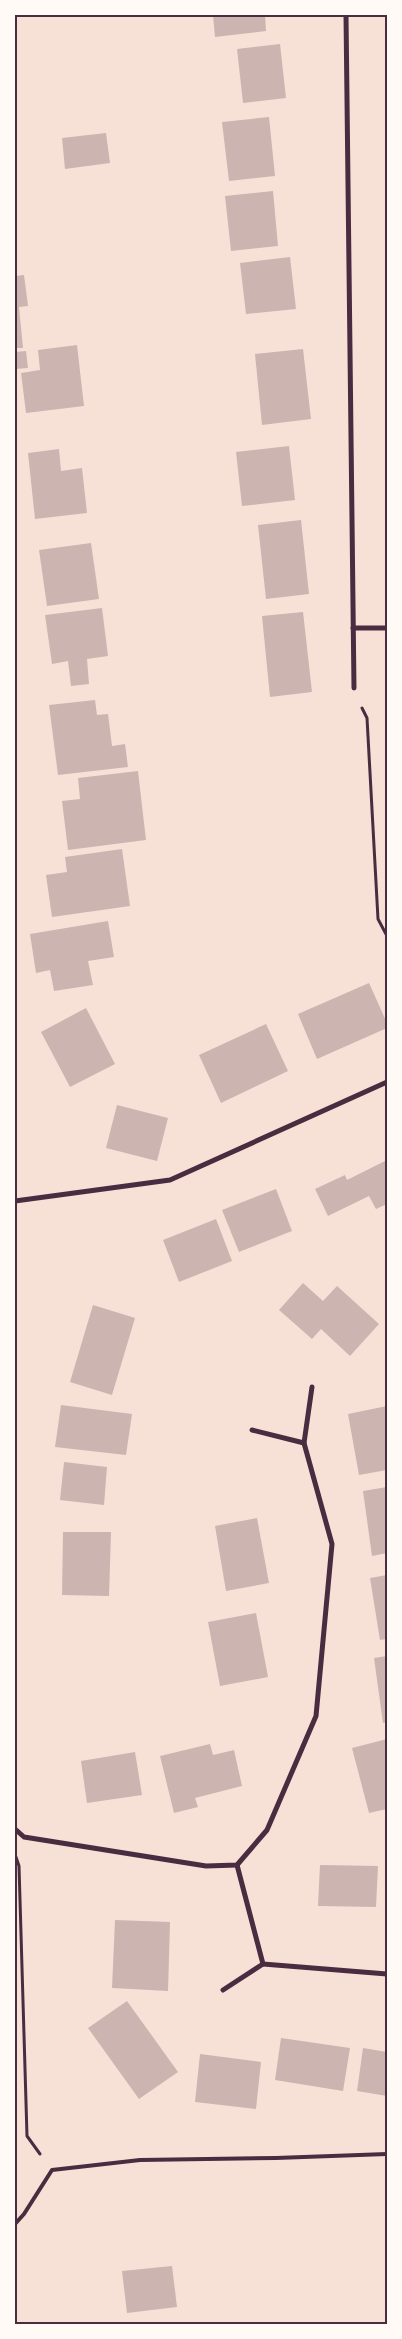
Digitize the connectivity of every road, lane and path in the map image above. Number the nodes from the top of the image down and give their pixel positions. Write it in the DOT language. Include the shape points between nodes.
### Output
graph roads {
  1 [pos="346,15"];
  2 [pos="353,628"];
  3 [pos="387,628"];
  4 [pos="354,688"];
  5 [pos="387,936"];
  6 [pos="387,1082"];
  7 [pos="15,1201"];
  8 [pos="312,1387"];
  9 [pos="252,1430"];
  10 [pos="304,1443"];
  11 [pos="15,1829"];
  12 [pos="15,1856"];
  13 [pos="237,1865"];
  14 [pos="263,1964"];
  15 [pos="387,1974"];
  16 [pos="223,1990"];
  17 [pos="387,2154"];
  18 [pos="52,2170"];
  19 [pos="15,2224"];
  1 -- 2 [label="street"];
  2 -- 3 [label="street"];
  2 -- 4 [label="street"];
  4 -- 5 [label="path" via="367,718 378,918"];
  6 -- 7 [label="street" via="170,1180"];
  8 -- 10 [label="street"];
  9 -- 10 [label="street"];
  10 -- 13 [label="street" via="332,1544 316,1716 268,1830"];
  11 -- 13 [label="street" via="24,1837 206,1866"];
  12 -- 18 [label="path" via="19,1866 28,2136"];
  13 -- 14 [label="street"];
  14 -- 15 [label="street"];
  14 -- 16 [label="street"];
  17 -- 18 [label="lane" via="140,2160"];
  18 -- 19 [label="lane"];
}
